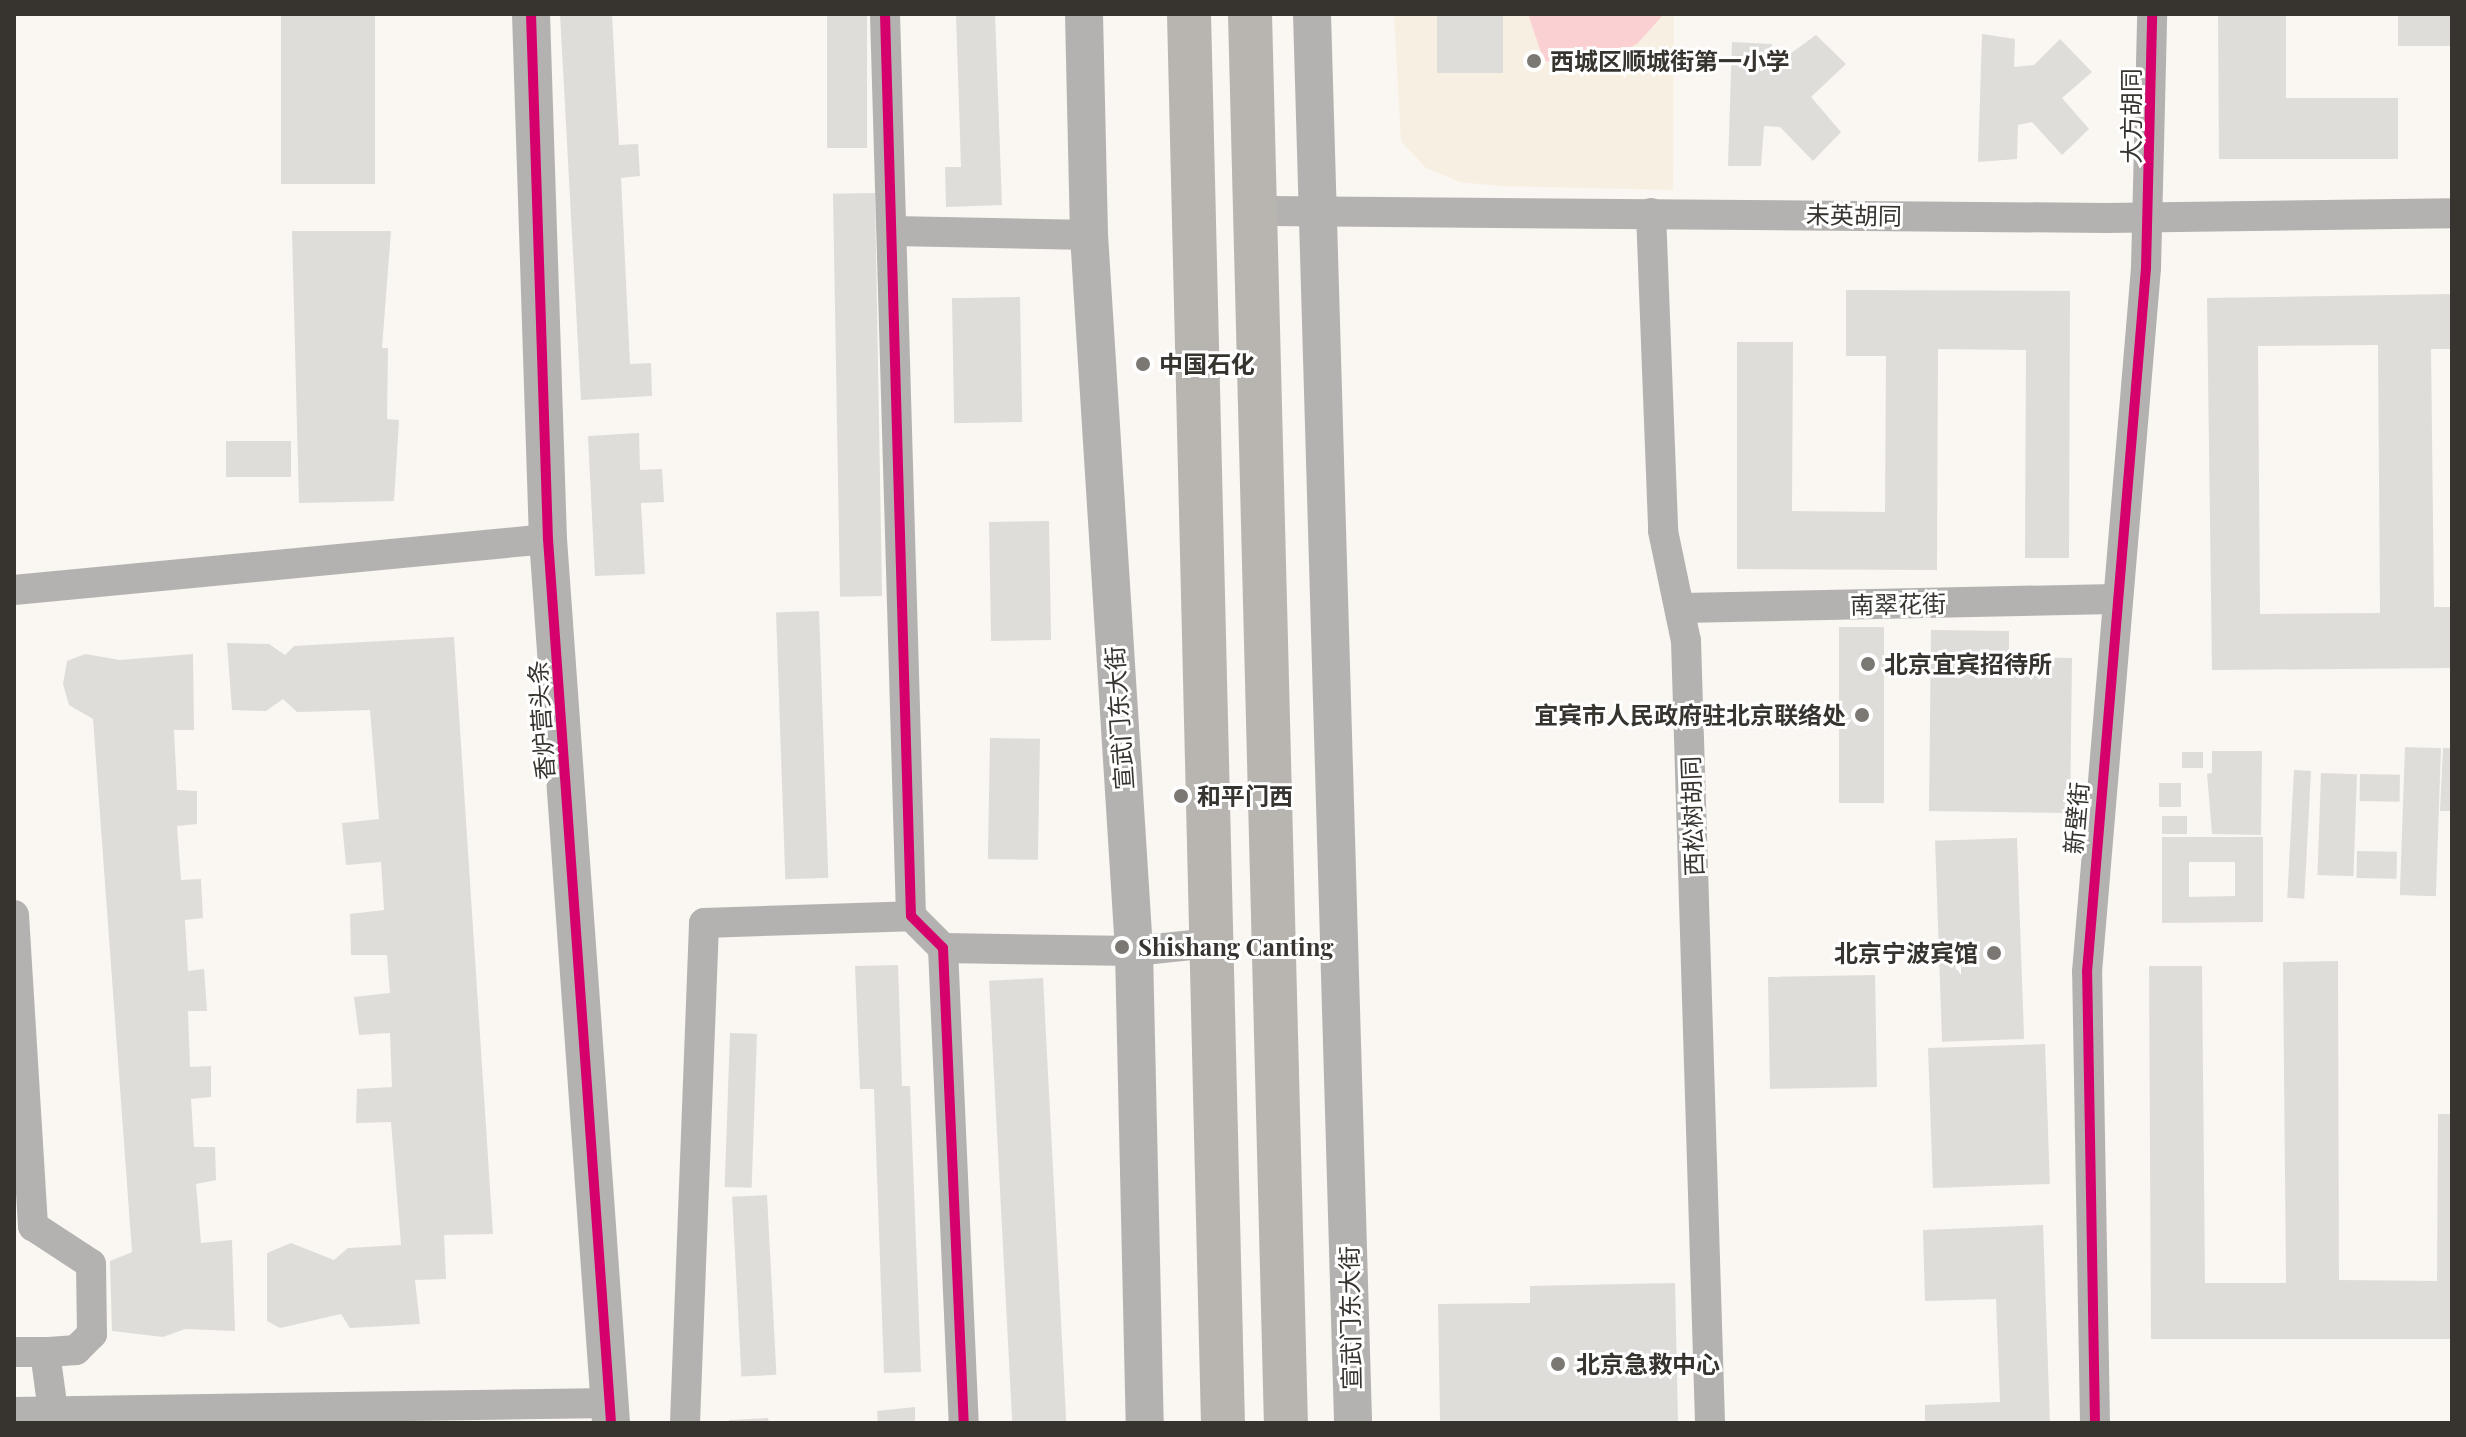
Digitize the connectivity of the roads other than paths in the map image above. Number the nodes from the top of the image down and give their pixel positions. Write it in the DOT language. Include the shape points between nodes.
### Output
graph roads {
  1 [pos="531,14"];
  2 [pos="885,14"];
  3 [pos="1084,14"];
  4 [pos="1189,14"];
  5 [pos="1250,14"];
  6 [pos="1312,14"];
  7 [pos="2152,14"];
  8 [pos="1321,209"];
  9 [pos="1256,211"];
  10 [pos="1651,213"];
  11 [pos="2452,213"];
  12 [pos="2149,218"];
  13 [pos="893,231"];
  14 [pos="1089,235"];
  15 [pos="548,539"];
  16 [pos="14,590"];
  17 [pos="2115,599"];
  18 [pos="1682,608"];
  19 [pos="14,915"];
  20 [pos="911,916"];
  21 [pos="1211,943"];
  22 [pos="943,948"];
  23 [pos="1134,951"];
  24 [pos="23,1228"];
  25 [pos="14,1352"];
  26 [pos="45,1352"];
  27 [pos="53,1411"];
  28 [pos="14,1412"];
  29 [pos="610,1413"];
  30 [pos="685,1423"];
  31 [pos="964,1423"];
  32 [pos="1145,1423"];
  33 [pos="1223,1423"];
  34 [pos="1286,1423"];
  35 [pos="1353,1423"];
  36 [pos="1710,1423"];
  37 [pos="2095,1423"];
  1 -- 15 [label="street, 香炉营头条"];
  2 -- 13 [label="street"];
  3 -- 14 [label="street, 宣武门东大街"];
  4 -- 21 [label="main road"];
  5 -- 9 [label="main road"];
  6 -- 8 [label="street, 宣武门东大街"];
  7 -- 12 [label="street, 大方胡同"];
  8 -- 9 [label="street, 未英胡同"];
  8 -- 10 [label="street, 未英胡同"];
  8 -- 35 [label="street, 宣武门东大街"];
  9 -- 34 [label="main road"];
  10 -- 12 [label="street, 未英胡同"];
  10 -- 18 [label="street, 西松树胡同" via="1663,531"];
  11 -- 12 [label="street, 未英胡同"];
  12 -- 17 [label="street, 新壁街"];
  13 -- 14 [label="street"];
  13 -- 20 [label="street"];
  14 -- 23 [label="street, 宣武门东大街"];
  15 -- 16 [label="street"];
  15 -- 29 [label="street, 香炉营头条"];
  17 -- 18 [label="street, 南翠花街"];
  17 -- 37 [label="street, 新壁街" via="2087,972"];
  18 -- 36 [label="street, 西松树胡同"];
  19 -- 24 [label="street"];
  20 -- 22 [label="street"];
  20 -- 30 [label="street" via="704,923"];
  21 -- 23 [label="street"];
  21 -- 33 [label="main road"];
  22 -- 23 [label="street"];
  22 -- 31 [label="street"];
  23 -- 32 [label="street, 宣武门东大街"];
  24 -- 26 [label="street" via="91,1264 92,1334 76,1350"];
  25 -- 26 [label="street"];
  26 -- 27 [label="street"];
  27 -- 28 [label="street"];
  27 -- 29 [label="street"];
}
